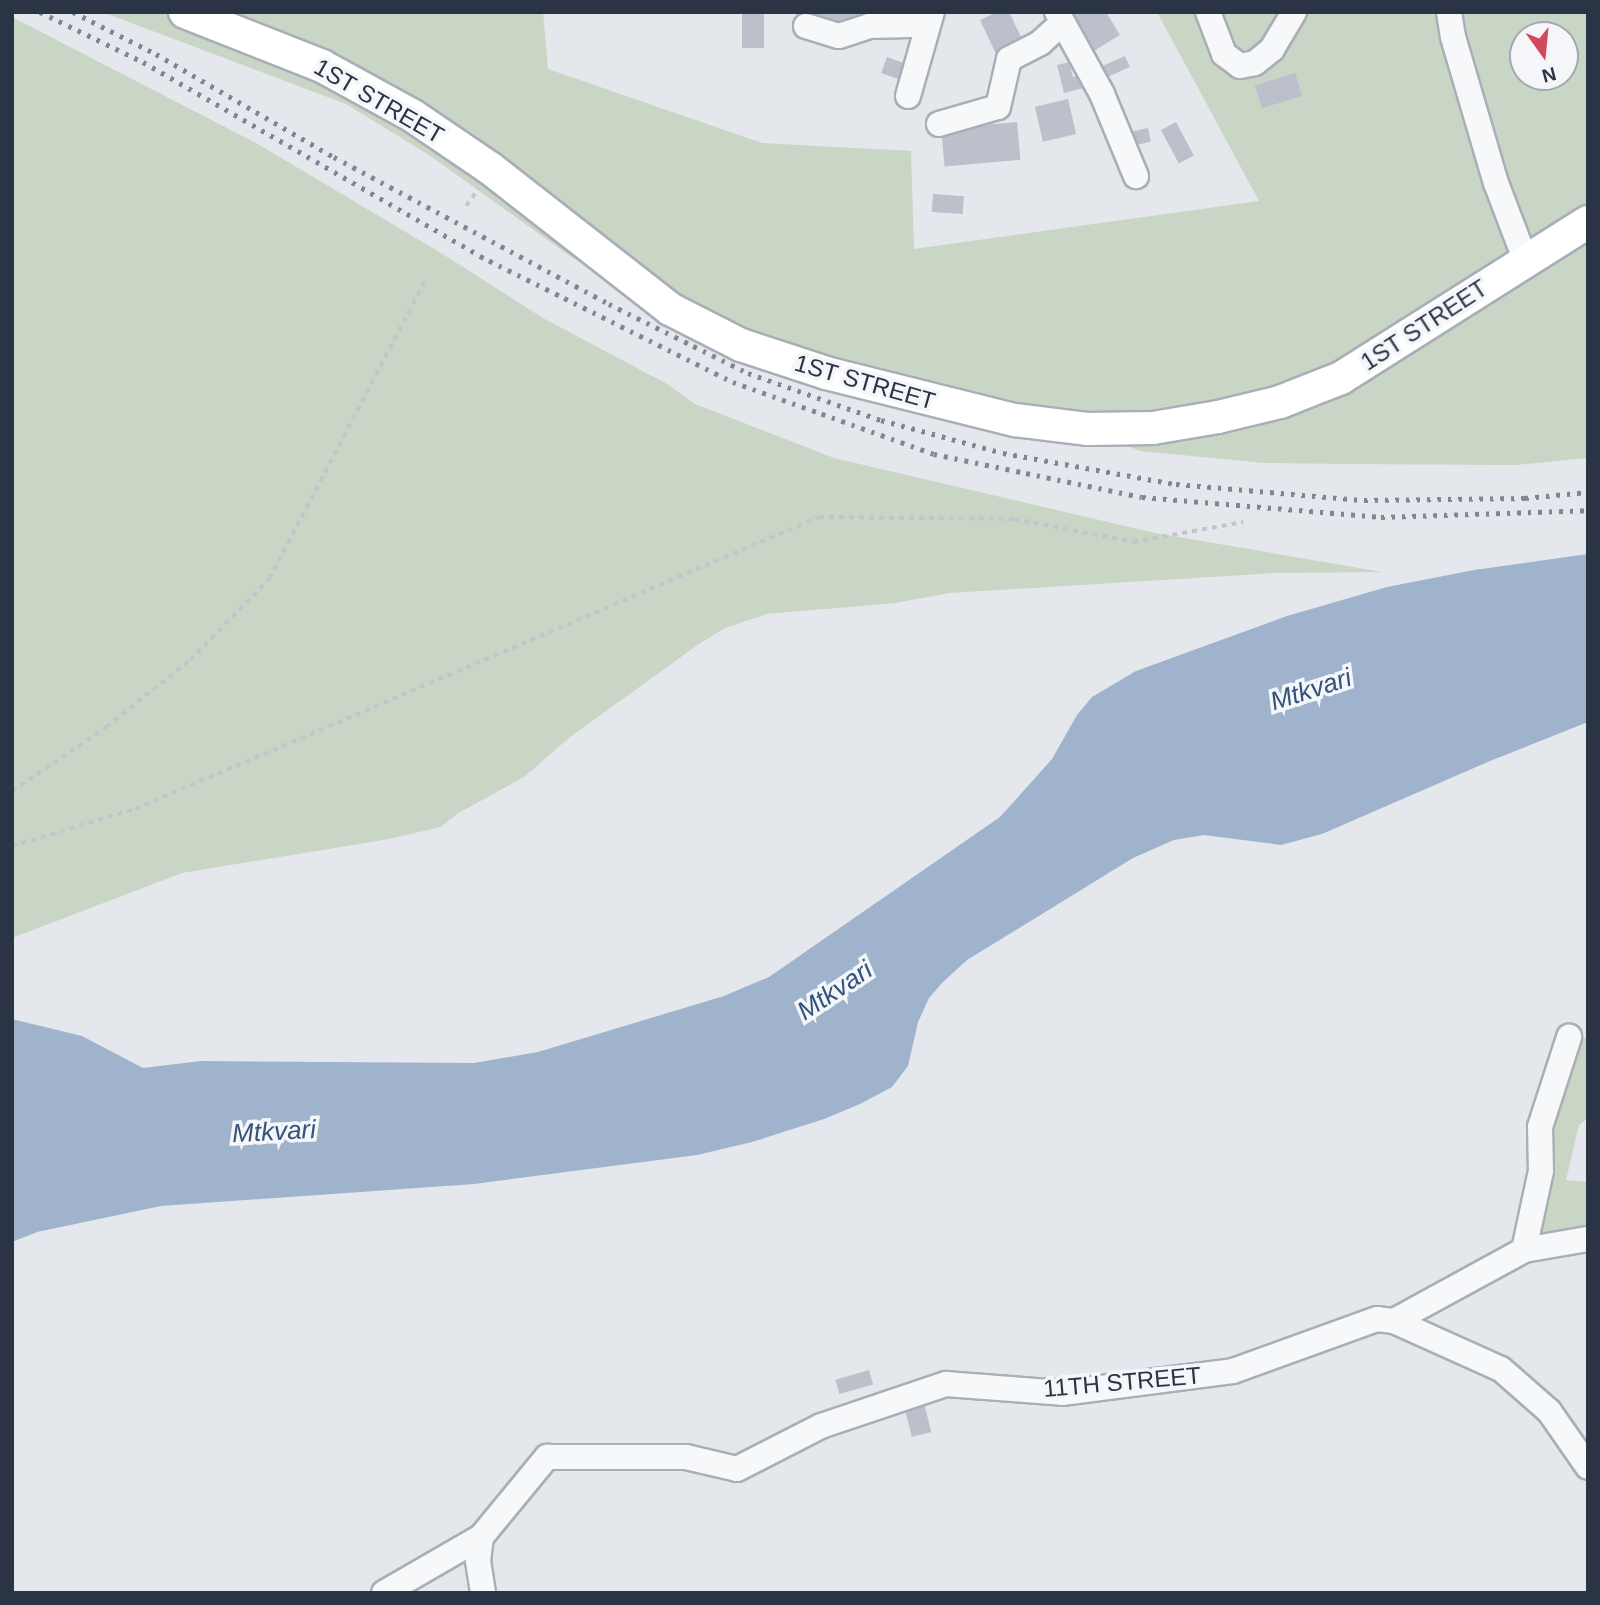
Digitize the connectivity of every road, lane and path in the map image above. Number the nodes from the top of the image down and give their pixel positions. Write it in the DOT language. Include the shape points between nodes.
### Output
graph roads {
  1 [pos="186,12"];
  2 [pos="931,12"];
  3 [pos="1209,12"];
  4 [pos="1294,12"];
  5 [pos="1449,12"];
  6 [pos="1060,18"];
  7 [pos="806,26"];
  8 [pos="908,96"];
  9 [pos="939,124"];
  10 [pos="1136,176"];
  11 [pos="1588,222"];
  12 [pos="1525,258"];
  13 [pos="424,283"];
  14 [pos="1243,522"];
  15 [pos="12,791"];
  16 [pos="12,846"];
  17 [pos="1569,1037"];
  18 [pos="1588,1239"];
  19 [pos="1524,1250"];
  20 [pos="1386,1320"];
  21 [pos="1588,1467"];
  22 [pos="481,1537"];
  23 [pos="384,1593"];
  24 [pos="483,1593"];
  1 -- 12 [label="main road, 1ST STREET" via="321,66 414,116 491,169 670,309 741,345 826,373 1015,420 1088,429 1153,428 1280,402 1341,378"];
  2 -- 7 [label="street" via="910,25 869,26 839,36"];
  2 -- 8 [label="street"];
  3 -- 4 [label="street" via="1224,54 1240,65 1255,64 1272,49"];
  5 -- 12 [label="street" via="1452,37 1496,183"];
  6 -- 9 [label="street" via="1040,43 1009,59 998,107"];
  6 -- 10 [label="street" via="1102,94"];
  11 -- 12 [label="main road, 1ST STREET"];
  13 -- 15 [label="path" via="268,579 190,660 106,727"];
  14 -- 16 [label="path" via="1133,542 1014,519 819,517 135,809"];
  17 -- 19 [label="street" via="1540,1127 1541,1171"];
  18 -- 19 [label="street"];
  19 -- 20 [label="street"];
  20 -- 21 [label="street" via="1501,1369 1549,1411"];
  20 -- 22 [label="street, 11TH STREET" via="1233,1371 1062,1393 946,1384 821,1426 737,1469 686,1457 547,1457"];
  22 -- 23 [label="street, 11TH STREET"];
  22 -- 24 [label="street" via="478,1561"];
}
